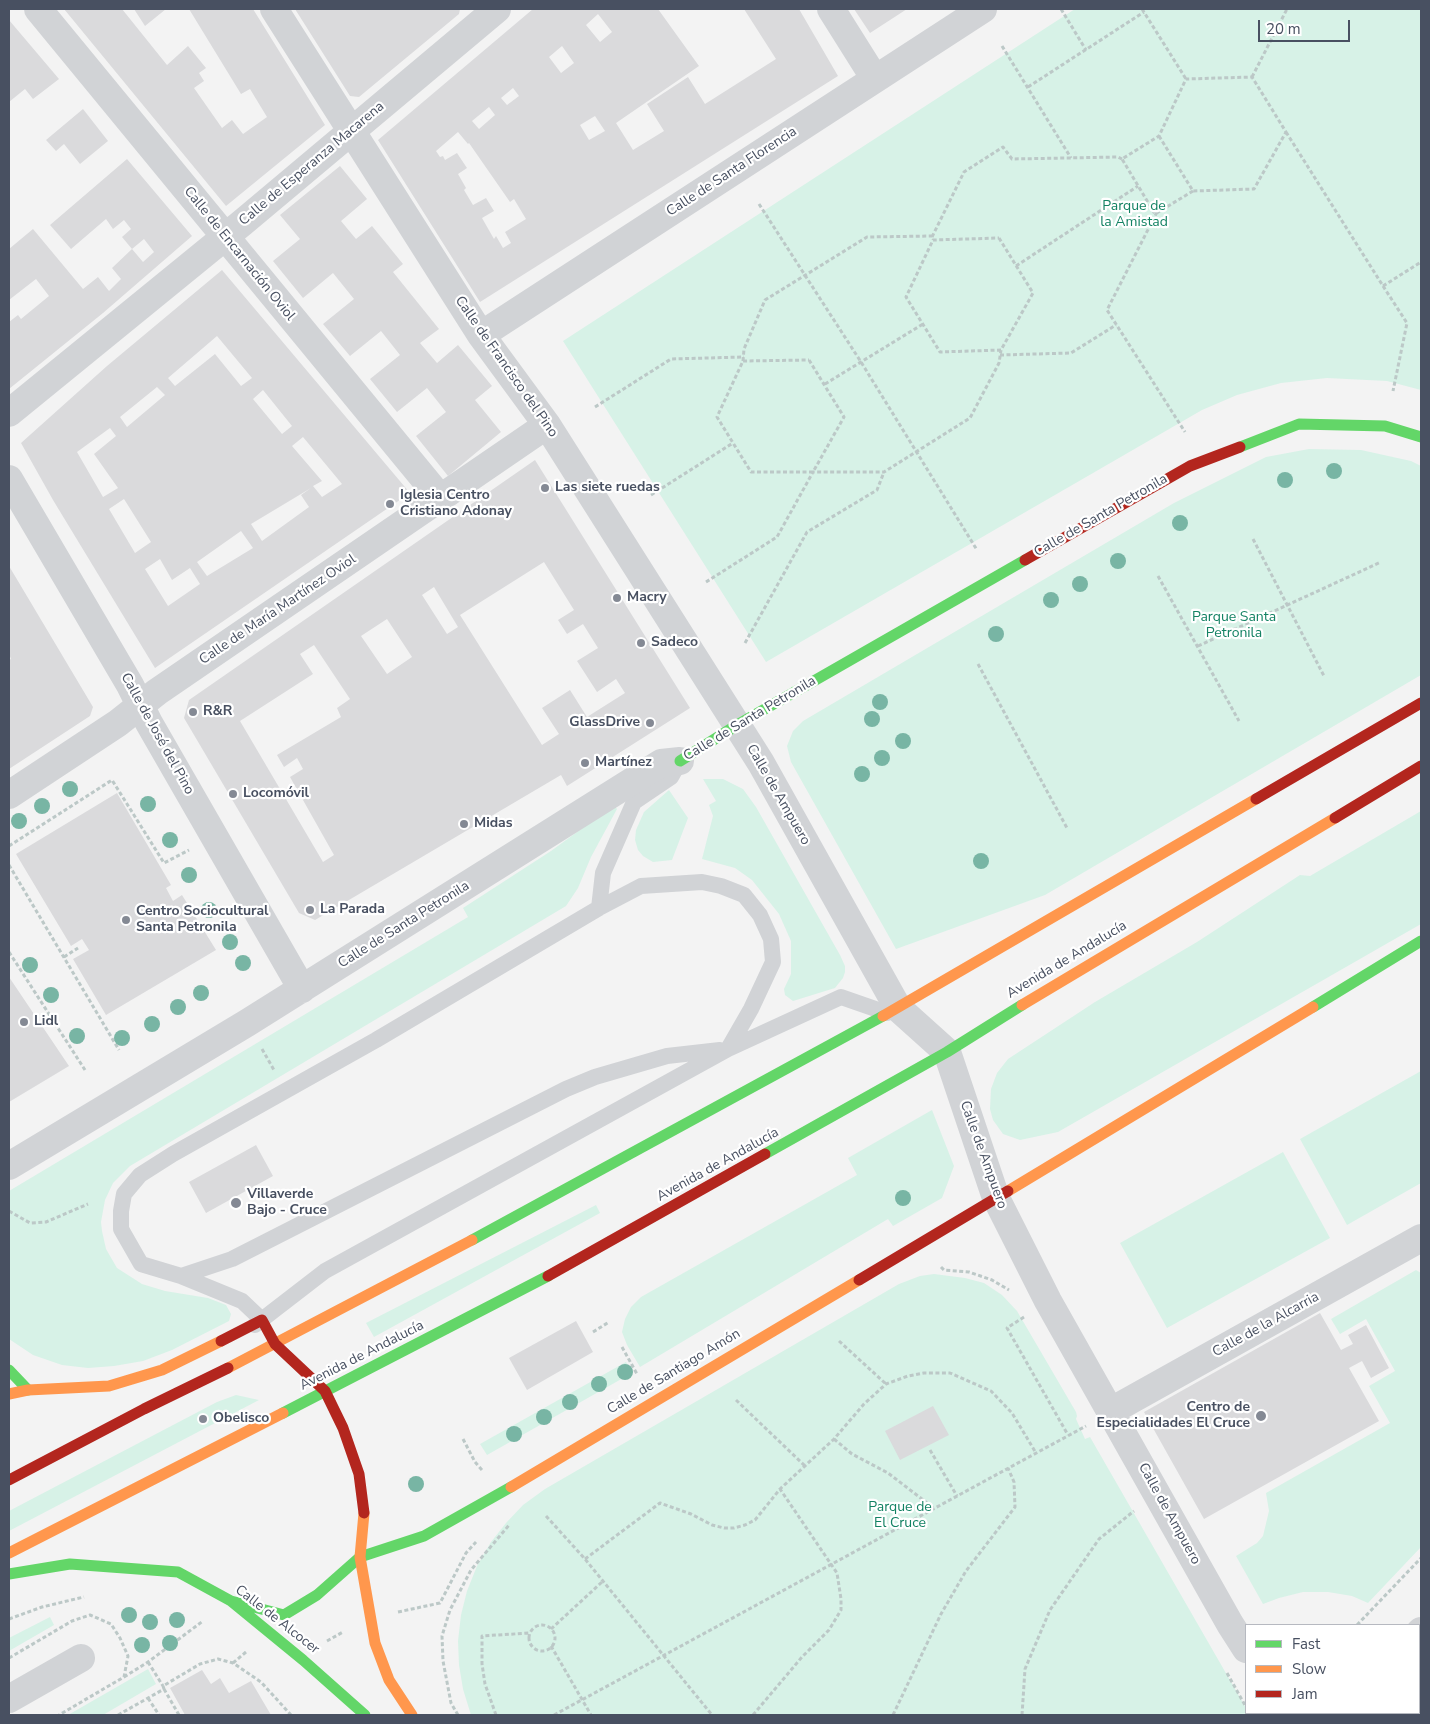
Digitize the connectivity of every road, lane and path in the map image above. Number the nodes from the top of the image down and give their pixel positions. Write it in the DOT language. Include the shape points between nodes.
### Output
graph roads {
  1 [pos="38,9"];
  2 [pos="274,9"];
  3 [pos="497,9"];
  4 [pos="831,9"];
  5 [pos="984,9"];
  6 [pos="1061,9"];
  7 [pos="1287,9"];
  8 [pos="1143,10"];
  9 [pos="1002,46"];
  10 [pos="1086,50"];
  11 [pos="1252,78"];
  12 [pos="875,79"];
  13 [pos="1186,79"];
  14 [pos="1028,87"];
  15 [pos="351,131"];
  16 [pos="1286,132"];
  17 [pos="1159,136"];
  18 [pos="1071,158"];
  19 [pos="1122,159"];
  20 [pos="1138,186"];
  21 [pos="1193,190"];
  22 [pos="759,204"];
  23 [pos="1158,212"];
  24 [pos="225,237"];
  25 [pos="932,238"];
  26 [pos="1421,262"];
  27 [pos="1016,266"];
  28 [pos="805,276"];
  29 [pos="1383,286"];
  30 [pos="923,324"];
  31 [pos="1117,324"];
  32 [pos="481,334"];
  33 [pos="1001,350"];
  34 [pos="1000,355"];
  35 [pos="744,359"];
  36 [pos="861,362"];
  37 [pos="825,384"];
  38 [pos="1393,390"];
  39 [pos="596,407"];
  40 [pos="9,412"];
  41 [pos="547,425"];
  42 [pos="1185,432"];
  43 [pos="1421,437"];
  44 [pos="734,444"];
  45 [pos="916,451"];
  46 [pos="814,472"];
  47 [pos="884,472"];
  48 [pos="9,479"];
  49 [pos="651,495"];
  50 [pos="441,499"];
  51 [pos="1253,540"];
  52 [pos="977,550"];
  53 [pos="1381,562"];
  54 [pos="1158,576"];
  55 [pos="706,582"];
  56 [pos="1287,605"];
  57 [pos="745,643"];
  58 [pos="1198,646"];
  59 [pos="978,664"];
  60 [pos="1324,676"];
  61 [pos="1421,703"];
  62 [pos="141,706"];
  63 [pos="1239,721"];
  64 [pos="737,725"];
  65 [pos="680,761"];
  66 [pos="1420,767"];
  67 [pos="9,795"];
  68 [pos="1067,828"];
  69 [pos="9,846"];
  70 [pos="189,850"];
  71 [pos="9,865"];
  72 [pos="599,908"];
  73 [pos="1421,941"];
  74 [pos="78,948"];
  75 [pos="9,952"];
  76 [pos="64,957"];
  77 [pos="302,989"];
  78 [pos="893,1010"];
  79 [pos="728,1049"];
  80 [pos="119,1050"];
  81 [pos="262,1050"];
  82 [pos="947,1052"];
  83 [pos="85,1070"];
  84 [pos="278,1077"];
  85 [pos="9,1166"];
  86 [pos="996,1198"];
  87 [pos="88,1204"];
  88 [pos="9,1211"];
  89 [pos="1421,1238"];
  90 [pos="939,1264"];
  91 [pos="181,1276"];
  92 [pos="1013,1293"];
  93 [pos="1026,1315"];
  94 [pos="262,1320"];
  95 [pos="609,1322"];
  96 [pos="593,1332"];
  97 [pos="839,1341"];
  98 [pos="275,1344"];
  99 [pos="622,1347"];
  100 [pos="9,1370"];
  101 [pos="637,1374"];
  102 [pos="886,1384"];
  103 [pos="28,1390"];
  104 [pos="325,1391"];
  105 [pos="9,1394"];
  106 [pos="736,1400"];
  107 [pos="144,1409"];
  108 [pos="1100,1417"];
  109 [pos="1068,1435"];
  110 [pos="463,1439"];
  111 [pos="834,1439"];
  112 [pos="930,1450"];
  113 [pos="1036,1453"];
  114 [pos="805,1466"];
  115 [pos="1008,1468"];
  116 [pos="484,1473"];
  117 [pos="9,1480"];
  118 [pos="780,1489"];
  119 [pos="957,1496"];
  120 [pos="935,1509"];
  121 [pos="1136,1509"];
  122 [pos="546,1516"];
  123 [pos="516,1518"];
  124 [pos="9,1553"];
  125 [pos="360,1557"];
  126 [pos="1421,1558"];
  127 [pos="585,1559"];
  128 [pos="832,1565"];
  129 [pos="9,1574"];
  130 [pos="602,1582"];
  131 [pos="88,1596"];
  132 [pos="231,1602"];
  133 [pos="9,1619"];
  134 [pos="203,1621"];
  135 [pos="1357,1624"];
  136 [pos="551,1629"];
  137 [pos="529,1633"];
  138 [pos="551,1646"];
  139 [pos="1245,1648"];
  140 [pos="251,1649"];
  141 [pos="663,1657"];
  142 [pos="81,1658"];
  143 [pos="148,1662"];
  144 [pos="233,1663"];
  145 [pos="124,1677"];
  146 [pos="163,1687"];
  147 [pos="148,1698"];
  148 [pos="9,1699"];
  149 [pos="583,1699"];
  150 [pos="118,1715"];
  151 [pos="159,1715"];
  152 [pos="179,1715"];
  153 [pos="291,1715"];
  154 [pos="365,1715"];
  155 [pos="412,1715"];
  156 [pos="458,1715"];
  157 [pos="496,1715"];
  158 [pos="554,1715"];
  159 [pos="591,1715"];
  160 [pos="712,1715"];
  161 [pos="753,1715"];
  162 [pos="893,1715"];
  163 [pos="1022,1715"];
  1 -- 24 [label="street, Calle de Encarnación Oviol"];
  2 -- 15 [label="street, Calle de Francisco del Pino"];
  3 -- 15 [label="street, Calle de Esperanza Macarena"];
  4 -- 12 [label="street"];
  5 -- 12 [label="street, Calle de Santa Florencia"];
  6 -- 10 [label="path"];
  7 -- 11 [label="path"];
  8 -- 10 [label="path"];
  8 -- 13 [label="path"];
  9 -- 14 [label="path"];
  10 -- 14 [label="path"];
  11 -- 13 [label="path"];
  11 -- 16 [label="path"];
  12 -- 32 [label="street, Calle de Santa Florencia"];
  13 -- 17 [label="path"];
  14 -- 18 [label="path"];
  15 -- 24 [label="street, Calle de Esperanza Macarena"];
  15 -- 32 [label="street, Calle de Francisco del Pino"];
  16 -- 21 [label="path" via="1254,189"];
  16 -- 29 [label="path"];
  17 -- 19 [label="path"];
  17 -- 21 [label="path"];
  18 -- 19 [label="path" via="1118,156"];
  18 -- 25 [label="path" via="1012,159 1004,147 964,172"];
  19 -- 20 [label="path"];
  20 -- 23 [label="path" via="1155,214"];
  20 -- 27 [label="path"];
  21 -- 23 [label="path"];
  22 -- 28 [label="path"];
  23 -- 31 [label="path" via="1107,310"];
  24 -- 40 [label="street, Calle de Esperanza Macarena"];
  24 -- 50 [label="street, Calle de Encarnación Oviol"];
  25 -- 27 [label="path" via="999,238"];
  25 -- 28 [label="path" via="867,237"];
  25 -- 30 [label="path" via="906,297"];
  26 -- 29 [label="path"];
  27 -- 33 [label="path" via="1033,293"];
  28 -- 35 [label="path" via="765,300 744,349"];
  28 -- 36 [label="path"];
  29 -- 38 [label="path" via="1407,323"];
  30 -- 33 [label="path" via="940,352"];
  30 -- 36 [label="path"];
  31 -- 34 [label="path" via="1071,354"];
  31 -- 42 [label="path"];
  32 -- 41 [label="street, Calle de Francisco del Pino"];
  33 -- 34 [label="path"];
  34 -- 45 [label="path" via="999,363 970,418"];
  35 -- 37 [label="path" via="809,360"];
  35 -- 39 [label="path" via="671,359"];
  35 -- 44 [label="path" via="717,417"];
  36 -- 37 [label="path"];
  36 -- 45 [label="path"];
  37 -- 46 [label="path" via="844,417"];
  41 -- 50 [label="street, Calle de María Martínez Oviol"];
  41 -- 64 [label="street, Calle de Francisco del Pino"];
  43 -- 64 [label="main road, Calle de Santa Petronila" via="1385,426 1299,424 1190,466"];
  44 -- 46 [label="path" via="751,472"];
  44 -- 49 [label="path"];
  45 -- 47 [label="path"];
  45 -- 52 [label="path"];
  46 -- 47 [label="path"];
  46 -- 55 [label="path" via="777,537"];
  47 -- 57 [label="path" via="877,490 806,532"];
  48 -- 62 [label="street, Calle de José del Pino"];
  50 -- 62 [label="street, Calle de María Martínez Oviol"];
  51 -- 56 [label="path"];
  53 -- 56 [label="path"];
  54 -- 58 [label="path"];
  56 -- 58 [label="path"];
  56 -- 60 [label="path"];
  58 -- 63 [label="path"];
  59 -- 68 [label="path"];
  61 -- 78 [label="main road"];
  62 -- 67 [label="street, Calle de María Martínez Oviol"];
  62 -- 77 [label="street, Calle de José del Pino"];
  64 -- 65 [label="main road, Calle de Santa Petronila"];
  64 -- 78 [label="street, Calle de Ampuero" via="761,763"];
  65 -- 72 [label="lane" via="671,777 634,802 603,873"];
  65 -- 77 [label="street, Calle de Santa Petronila" via="661,763"];
  66 -- 82 [label="main road, Avenida de Andalucía" via="1050,987"];
  69 -- 70 [label="path" via="112,780 164,863"];
  71 -- 76 [label="path"];
  72 -- 79 [label="lane" via="640,886 702,882 744,895 760,915 771,939 774,962"];
  72 -- 91 [label="lane" via="140,1175 124,1194 121,1229 141,1264"];
  73 -- 86 [label="main road, Calle de Santiago Amón"];
  74 -- 76 [label="path"];
  75 -- 83 [label="path"];
  76 -- 80 [label="path"];
  77 -- 85 [label="street, Calle de Santa Petronila"];
  78 -- 79 [label="lane" via="841,997"];
  78 -- 82 [label="street, Calle de Ampuero"];
  78 -- 98 [label="main road"];
  79 -- 91 [label="lane" via="667,1056 566,1089 232,1259"];
  79 -- 94 [label="lane" via="325,1271"];
  81 -- 84 [label="path"];
  82 -- 86 [label="street, Calle de Ampuero"];
  82 -- 104 [label="main road, Avenida de Andalucía" via="590,1254"];
  86 -- 108 [label="street, Calle de Ampuero" via="1048,1301"];
  86 -- 125 [label="main road, Calle de Santiago Amón" via="424,1536"];
  87 -- 88 [label="path" via="46,1222 30,1222"];
  89 -- 108 [label="street, Calle de la Alcarria"];
  90 -- 92 [label="path" via="944,1270 969,1272 992,1280"];
  91 -- 94 [label="lane" via="242,1301"];
  93 -- 109 [label="path" via="1007,1328"];
  94 -- 98 [label="main road"];
  94 -- 103 [label="main road" via="162,1370 109,1386"];
  94 -- 107 [label="lane"];
  95 -- 96 [label="path"];
  97 -- 102 [label="path"];
  98 -- 104 [label="main road"];
  98 -- 107 [label="main road"];
  99 -- 101 [label="path"];
  100 -- 103 [label="main road"];
  102 -- 111 [label="path"];
  102 -- 113 [label="path" via="924,1373 950,1372 971,1381 991,1391 1012,1413"];
  103 -- 105 [label="main road"];
  104 -- 124 [label="main road, Avenida de Andalucía"];
  104 -- 125 [label="main road" via="343,1428 359,1474 364,1516"];
  106 -- 114 [label="path"];
  107 -- 117 [label="main road"];
  108 -- 109 [label="path"];
  108 -- 139 [label="street, Calle de Ampuero"];
  109 -- 113 [label="path"];
  110 -- 116 [label="path" via="474,1462"];
  111 -- 114 [label="path"];
  111 -- 120 [label="path" via="852,1454 888,1472"];
  112 -- 119 [label="path"];
  113 -- 115 [label="path"];
  114 -- 118 [label="path"];
  115 -- 119 [label="path"];
  115 -- 162 [label="path" via="1014,1482 1015,1507 966,1571 941,1614"];
  118 -- 127 [label="path" via="755,1520 734,1528 712,1525 660,1503"];
  118 -- 128 [label="path"];
  119 -- 120 [label="path"];
  120 -- 128 [label="path"];
  121 -- 163 [label="path" via="1099,1538 1050,1610 1025,1668"];
  122 -- 127 [label="path"];
  123 -- 156 [label="path" via="471,1570 450,1610 442,1636 451,1702"];
  125 -- 132 [label="main road" via="317,1595 284,1615"];
  125 -- 155 [label="main road" via="375,1643 389,1680"];
  126 -- 135 [label="path"];
  127 -- 130 [label="path"];
  128 -- 141 [label="path"];
  128 -- 161 [label="path" via="837,1573 841,1599 835,1622"];
  129 -- 132 [label="main road, Calle de Alcocer" via="70,1564 178,1572"];
  130 -- 136 [label="path"];
  130 -- 141 [label="path"];
  131 -- 133 [label="path"];
  132 -- 154 [label="main road, Calle de Alcocer"];
  134 -- 143 [label="path"];
  136 -- 137 [label="path" via="537,1626"];
  136 -- 138 [label="path" via="554,1637"];
  137 -- 138 [label="path" via="535,1648 544,1650"];
  137 -- 157 [label="path" via="482,1636 485,1684"];
  138 -- 149 [label="path"];
  140 -- 144 [label="path"];
  141 -- 149 [label="path"];
  141 -- 160 [label="path"];
  142 -- 148 [label="street"];
  143 -- 145 [label="path"];
  143 -- 146 [label="path"];
  144 -- 146 [label="path" via="218,1660 200,1664"];
  144 -- 153 [label="path" via="262,1682"];
  146 -- 147 [label="path"];
  146 -- 152 [label="path"];
  147 -- 150 [label="path"];
  147 -- 151 [label="path"];
  149 -- 158 [label="path"];
  149 -- 159 [label="path"];
}
